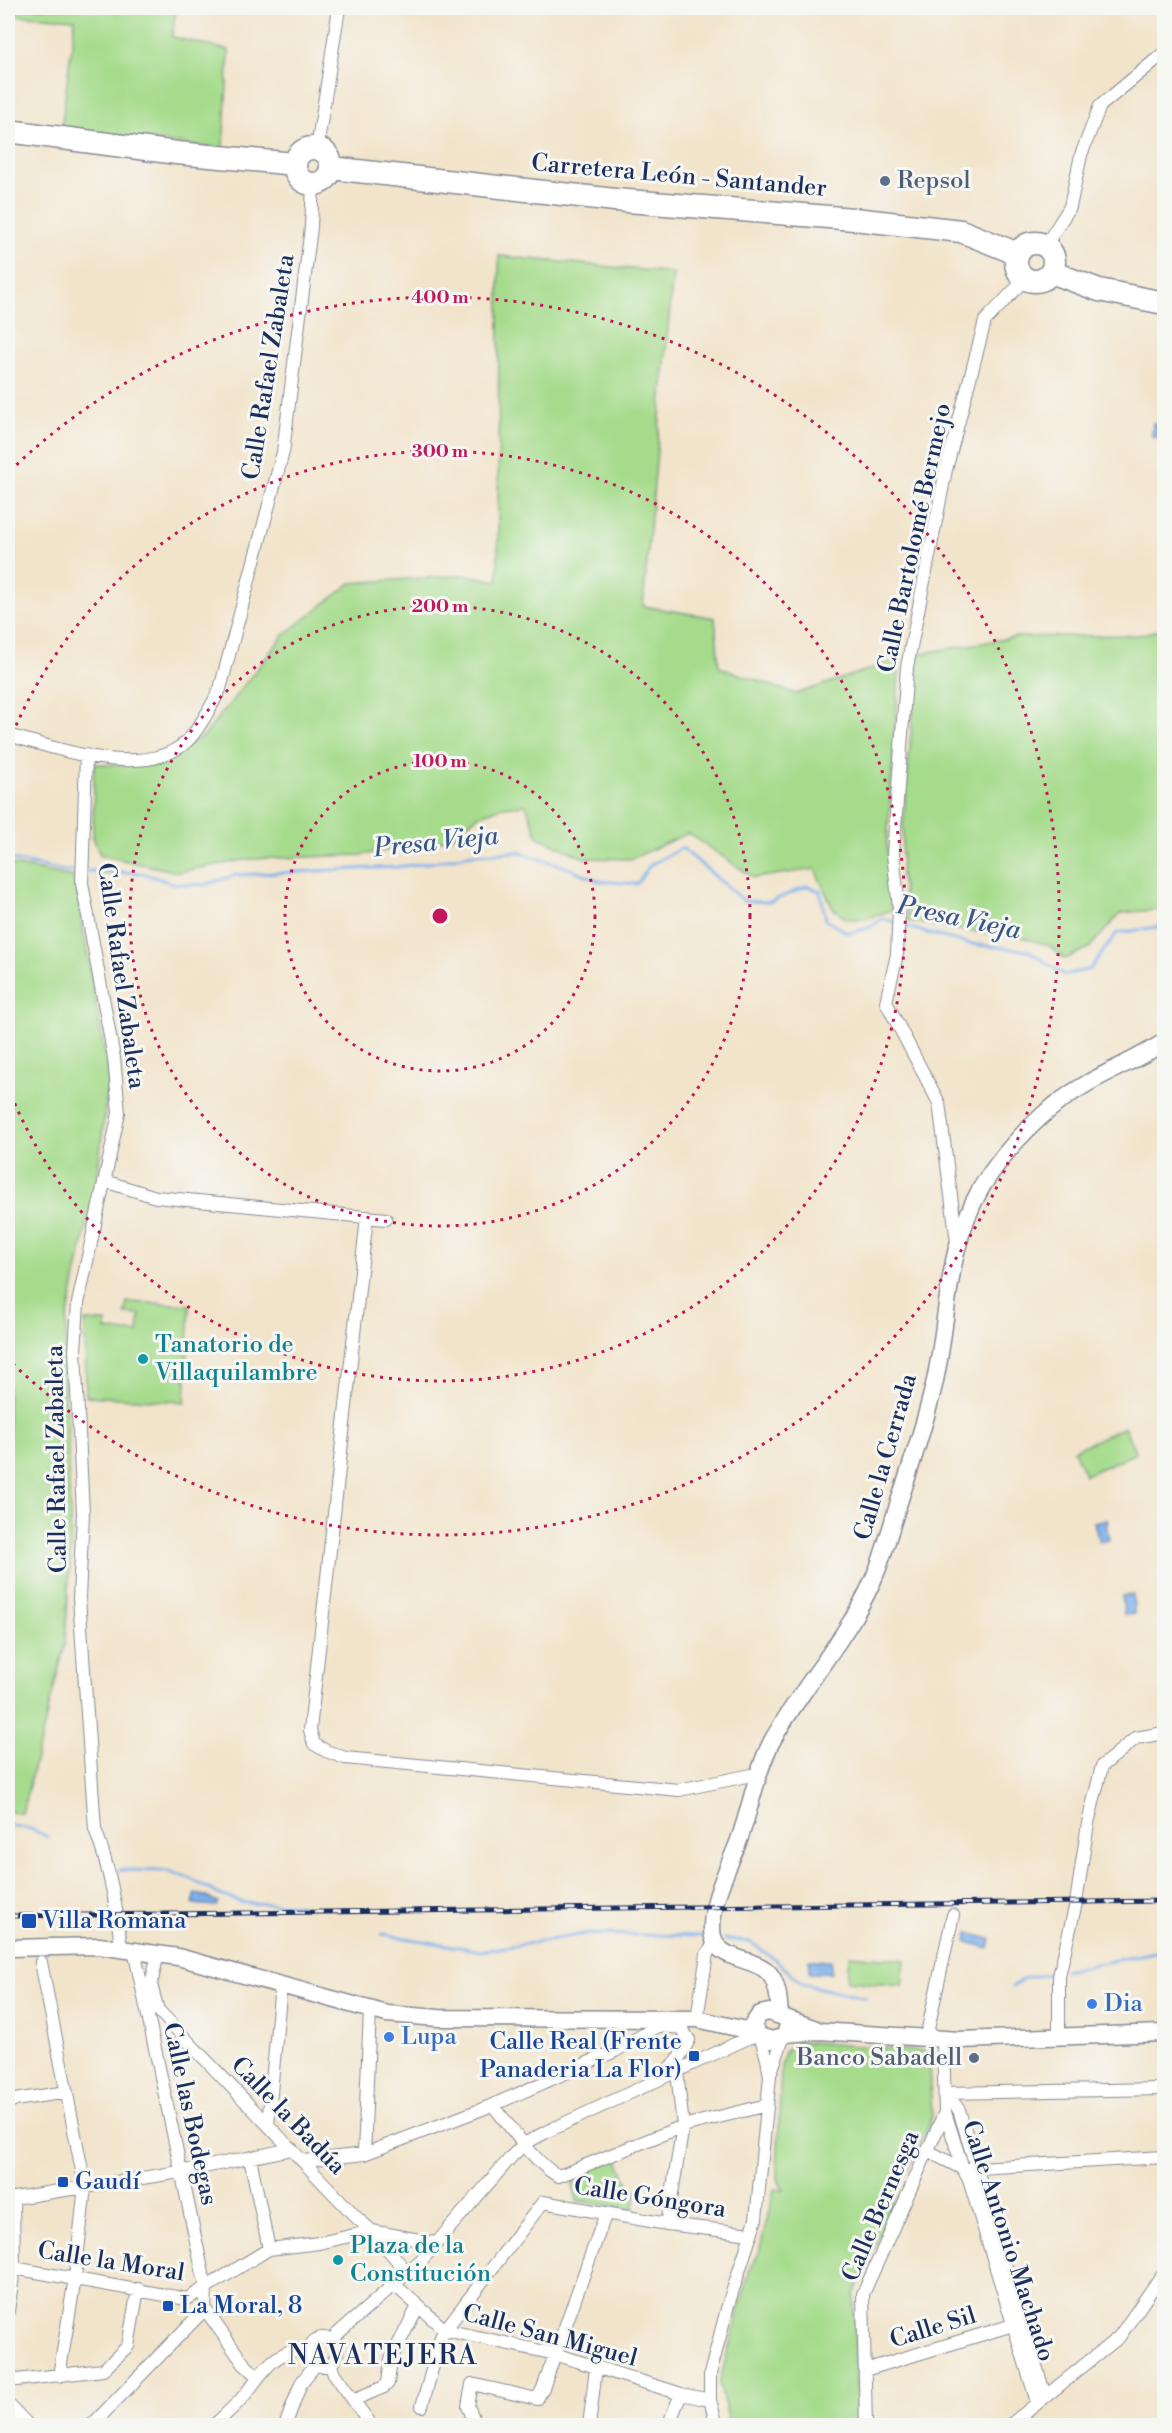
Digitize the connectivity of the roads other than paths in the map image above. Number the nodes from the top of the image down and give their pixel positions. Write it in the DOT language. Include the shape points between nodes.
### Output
graph roads {
  1 [pos="339,8"];
  2 [pos="1164,53"];
  3 [pos="8,131"];
  4 [pos="317,148"];
  5 [pos="295,164"];
  6 [pos="331,168"];
  7 [pos="313,184"];
  8 [pos="1045,246"];
  9 [pos="1018,254"];
  10 [pos="1051,272"];
  11 [pos="1026,278"];
  12 [pos="1164,303"];
  13 [pos="8,735"];
  14 [pos="86,755"];
  15 [pos="1164,1042"];
  16 [pos="104,1181"];
  17 [pos="367,1217"];
  18 [pos="386,1219"];
  19 [pos="957,1242"];
  20 [pos="1164,1733"];
  21 [pos="761,1773"];
  22 [pos="953,1915"];
  23 [pos="715,1942"];
  24 [pos="8,1948"];
  25 [pos="128,1949"];
  26 [pos="158,1953"];
  27 [pos="41,1962"];
  28 [pos="281,1985"];
  29 [pos="144,1996"];
  30 [pos="158,2010"];
  31 [pos="370,2010"];
  32 [pos="702,2020"];
  33 [pos="665,2024"];
  34 [pos="765,2024"];
  35 [pos="175,2028"];
  36 [pos="819,2031"];
  37 [pos="1164,2033"];
  38 [pos="152,2034"];
  39 [pos="785,2035"];
  40 [pos="1059,2037"];
  41 [pos="934,2039"];
  42 [pos="677,2072"];
  43 [pos="770,2076"];
  44 [pos="657,2079"];
  45 [pos="1164,2089"];
  46 [pos="67,2092"];
  47 [pos="946,2093"];
  48 [pos="8,2101"];
  49 [pos="493,2105"];
  50 [pos="767,2105"];
  51 [pos="945,2112"];
  52 [pos="268,2125"];
  53 [pos="683,2126"];
  54 [pos="524,2145"];
  55 [pos="292,2149"];
  56 [pos="928,2151"];
  57 [pos="364,2154"];
  58 [pos="1164,2157"];
  59 [pos="250,2158"];
  60 [pos="304,2162"];
  61 [pos="976,2168"];
  62 [pos="963,2169"];
  63 [pos="180,2172"];
  64 [pos="86,2186"];
  65 [pos="10,2199"];
  66 [pos="606,2213"];
  67 [pos="668,2224"];
  68 [pos="372,2231"];
  69 [pos="751,2234"];
  70 [pos="435,2243"];
  71 [pos="269,2248"];
  72 [pos="10,2268"];
  73 [pos="1164,2272"];
  74 [pos="409,2274"];
  75 [pos="75,2278"];
  76 [pos="395,2285"];
  77 [pos="206,2288"];
  78 [pos="138,2289"];
  79 [pos="418,2306"];
  80 [pos="205,2309"];
  81 [pos="8,2311"];
  82 [pos="1013,2325"];
  83 [pos="444,2330"];
  84 [pos="332,2341"];
  85 [pos="310,2348"];
  86 [pos="555,2354"];
  87 [pos="331,2363"];
  88 [pos="316,2364"];
  89 [pos="596,2368"];
  90 [pos="865,2370"];
  91 [pos="59,2376"];
  92 [pos="257,2376"];
  93 [pos="8,2381"];
  94 [pos="681,2394"];
  95 [pos="1041,2399"];
  96 [pos="353,2400"];
  97 [pos="710,2400"];
  98 [pos="8,2404"];
  99 [pos="422,2406"];
  100 [pos="476,2425"];
  101 [pos="29,2426"];
  102 [pos="91,2426"];
  103 [pos="213,2426"];
  104 [pos="285,2426"];
  105 [pos="372,2426"];
  106 [pos="589,2426"];
  107 [pos="668,2426"];
  108 [pos="717,2426"];
  109 [pos="866,2426"];
  110 [pos="1009,2426"];
  1 -- 4 [label="street"];
  2 -- 8 [label="street" via="1100,106 1081,155 1070,207"];
  3 -- 5 [label="highway"];
  4 -- 5 [label="highway" via="300,153"];
  4 -- 6 [label="highway" via="325,152"];
  5 -- 7 [label="highway" via="296,174"];
  6 -- 7 [label="highway" via="325,180"];
  6 -- 9 [label="highway, Carretera León - Santander" via="615,200 961,231"];
  7 -- 14 [label="street, Calle Rafael Zabaleta" via="283,452 220,689 186,742 163,757 141,761"];
  8 -- 9 [label="highway" via="1029,244"];
  8 -- 10 [label="highway" via="1054,260"];
  9 -- 11 [label="highway" via="1018,269"];
  10 -- 11 [label="highway" via="1039,280"];
  10 -- 12 [label="highway" via="1099,290"];
  11 -- 19 [label="street, Calle Bartolomé Bermejo" via="985,321 946,470 907,667 893,854 897,954 886,1002 939,1103"];
  13 -- 14 [label="street"];
  14 -- 16 [label="street, Calle Rafael Zabaleta" via="82,871 114,1058 119,1113"];
  15 -- 19 [label="main road, Calle la Cerrada" via="1071,1094 1033,1124 994,1169"];
  16 -- 17 [label="street" via="156,1197"];
  16 -- 25 [label="street, Calle Rafael Zabaleta" via="78,1303 75,1351 82,1513 79,1598 95,1829 108,1864"];
  17 -- 18 [label="street"];
  17 -- 21 [label="street" via="310,1730 314,1744 345,1758 679,1790"];
  19 -- 21 [label="main road, Calle la Cerrada" via="935,1383 878,1569 853,1618 770,1745"];
  20 -- 40 [label="street" via="1136,1738 1102,1766 1060,1972"];
  21 -- 23 [label="main road, Calle la Cerrada" via="713,1906 711,1933"];
  22 -- 41 [label="street, Calle Antonio Machado"];
  23 -- 32 [label="street, Calle la Cerrada" via="707,1954"];
  23 -- 34 [label="main road" via="724,1953 760,1967 773,1979"];
  24 -- 25 [label="main road"];
  25 -- 26 [label="main road"];
  25 -- 29 [label="street, Calle las Bodegas"];
  26 -- 28 [label="main road"];
  26 -- 30 [label="street" via="151,1985"];
  27 -- 46 [label="street"];
  28 -- 31 [label="main road"];
  28 -- 52 [label="street"];
  29 -- 30 [label="street, Calle la Badúa"];
  29 -- 38 [label="street, Calle las Bodegas"];
  30 -- 35 [label="street, Calle la Badúa"];
  31 -- 33 [label="main road" via="439,2018 620,2019"];
  31 -- 57 [label="street"];
  32 -- 33 [label="main road"];
  32 -- 34 [label="main road"];
  33 -- 44 [label="street" via="681,2028 689,2040 677,2061"];
  33 -- 49 [label="street" via="615,2051"];
  34 -- 36 [label="main road"];
  34 -- 39 [label="main road" via="777,2040"];
  34 -- 39 [label="main road" via="788,2025"];
  34 -- 42 [label="street" via="748,2038"];
  34 -- 43 [label="street"];
  35 -- 38 [label="street"];
  35 -- 52 [label="street, Calle la Badúa"];
  36 -- 39 [label="main road"];
  36 -- 41 [label="main road"];
  37 -- 40 [label="main road"];
  38 -- 63 [label="street, Calle las Bodegas"];
  39 -- 43 [label="street"];
  40 -- 41 [label="main road"];
  41 -- 47 [label="street, Calle Antonio Machado"];
  42 -- 44 [label="street"];
  42 -- 53 [label="street"];
  43 -- 50 [label="street"];
  44 -- 54 [label="street"];
  45 -- 47 [label="street"];
  46 -- 48 [label="street"];
  46 -- 64 [label="street"];
  47 -- 51 [label="street, Calle Antonio Machado"];
  47 -- 61 [label="street, Calle Antonio Machado" via="959,2110"];
  49 -- 54 [label="street"];
  49 -- 57 [label="street"];
  50 -- 53 [label="street"];
  50 -- 69 [label="street" via="756,2219"];
  51 -- 56 [label="street, Calle Bernesga"];
  51 -- 62 [label="street, Calle Antonio Machado"];
  52 -- 55 [label="street, Calle la Badúa"];
  53 -- 54 [label="street" via="559,2176 551,2173"];
  53 -- 67 [label="street"];
  54 -- 70 [label="street"];
  55 -- 59 [label="street"];
  55 -- 60 [label="street, Calle la Badúa"];
  56 -- 62 [label="street"];
  56 -- 90 [label="street, Calle Bernesga" via="863,2294"];
  57 -- 60 [label="street"];
  58 -- 61 [label="street"];
  59 -- 63 [label="street"];
  59 -- 71 [label="street"];
  60 -- 68 [label="street, Calle la Badúa"];
  61 -- 62 [label="street"];
  61 -- 95 [label="street, Calle Antonio Machado"];
  62 -- 82 [label="street, Calle Antonio Machado"];
  63 -- 64 [label="street"];
  63 -- 77 [label="street, Calle las Bodegas"];
  64 -- 65 [label="street"];
  64 -- 75 [label="street"];
  65 -- 72 [label="street"];
  66 -- 67 [label="street, Calle Góngora"];
  66 -- 83 [label="street, Calle Góngora" via="543,2202"];
  66 -- 86 [label="street"];
  67 -- 69 [label="street, Calle Góngora"];
  68 -- 70 [label="street"];
  68 -- 71 [label="street" via="319,2243"];
  68 -- 74 [label="street, Calle la Badúa"];
  69 -- 97 [label="street" via="715,2353"];
  70 -- 74 [label="street"];
  71 -- 77 [label="street, Calle la Moral"];
  72 -- 75 [label="street, Calle la Moral"];
  72 -- 81 [label="street"];
  73 -- 95 [label="street" via="1119,2337"];
  74 -- 76 [label="street"];
  75 -- 78 [label="street, Calle la Moral"];
  75 -- 91 [label="street"];
  76 -- 79 [label="street, Calle San Miguel"];
  76 -- 84 [label="street"];
  77 -- 78 [label="street, Calle la Moral" via="187,2299"];
  77 -- 80 [label="street, Calle las Bodegas"];
  78 -- 91 [label="street" via="128,2346 103,2370"];
  79 -- 83 [label="street, Calle San Miguel"];
  79 -- 96 [label="street" via="391,2359 387,2383"];
  80 -- 92 [label="street, Calle la Moral"];
  80 -- 102 [label="street"];
  82 -- 90 [label="street, Calle Sil"];
  82 -- 95 [label="street, Calle Antonio Machado"];
  83 -- 86 [label="street, Calle San Miguel"];
  83 -- 99 [label="street"];
  84 -- 85 [label="street" via="317,2339"];
  84 -- 87 [label="street" via="337,2350"];
  85 -- 88 [label="street" via="309,2354"];
  85 -- 92 [label="street" via="274,2360"];
  86 -- 89 [label="street, Calle San Miguel"];
  86 -- 100 [label="street" via="537,2399 472,2384 468,2406"];
  87 -- 88 [label="street"];
  87 -- 96 [label="street"];
  88 -- 104 [label="street" via="301,2383"];
  89 -- 94 [label="street, Calle San Miguel"];
  89 -- 106 [label="street"];
  90 -- 109 [label="street, Calle Bernesga"];
  91 -- 93 [label="street"];
  92 -- 103 [label="street"];
  94 -- 97 [label="street, Calle San Miguel"];
  94 -- 107 [label="street"];
  95 -- 110 [label="street"];
  96 -- 105 [label="street"];
  97 -- 108 [label="street"];
  98 -- 101 [label="street"];
}
